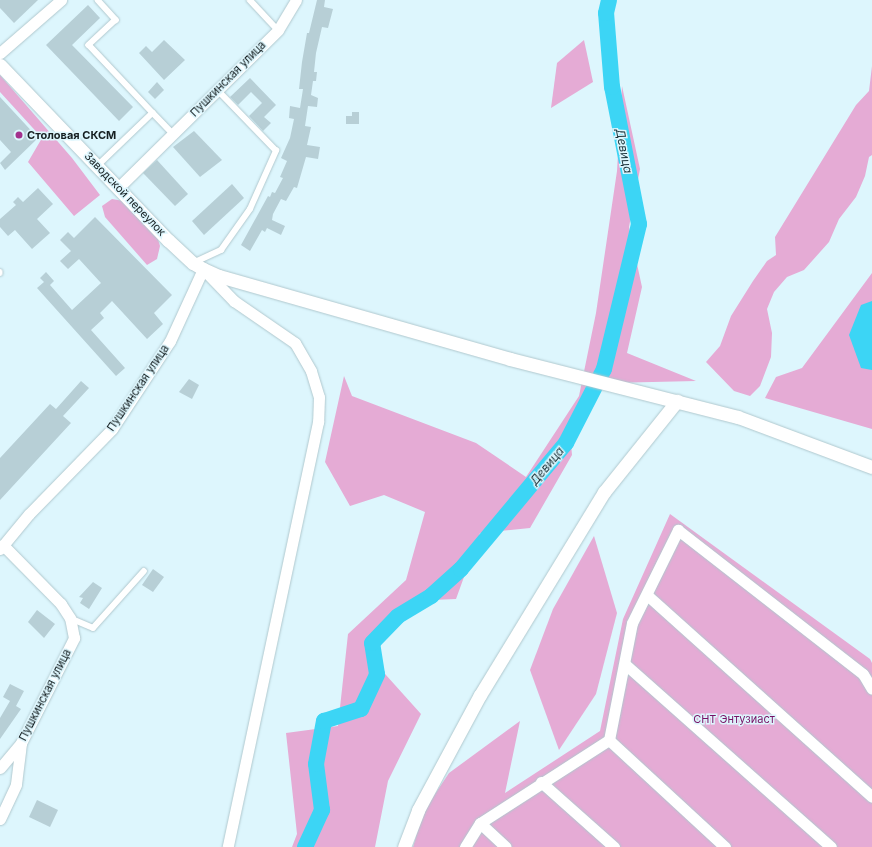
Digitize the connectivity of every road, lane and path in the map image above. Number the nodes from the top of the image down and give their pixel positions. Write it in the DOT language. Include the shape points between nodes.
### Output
graph roads {
  1 [pos="61,0"];
  2 [pos="98,0"];
  3 [pos="250,0"];
  4 [pos="296,0"];
  5 [pos="278,30"];
  6 [pos="0,53"];
  7 [pos="0,65"];
  8 [pos="217,90"];
  9 [pos="153,113"];
  10 [pos="173,134"];
  11 [pos="98,166"];
  12 [pos="119,187"];
  13 [pos="198,266"];
  14 [pos="677,401"];
  15 [pos="872,468"];
  16 [pos="2,547"];
  17 [pos="144,571"];
  18 [pos="647,595"];
  19 [pos="70,618"];
  20 [pos="626,665"];
  21 [pos="872,690"];
  22 [pos="609,740"];
  23 [pos="22,743"];
  24 [pos="0,768"];
  25 [pos="541,782"];
  26 [pos="872,797"];
  27 [pos="0,819"];
  28 [pos="480,823"];
  29 [pos="228,847"];
  30 [pos="404,847"];
  31 [pos="465,847"];
  32 [pos="506,847"];
  33 [pos="614,847"];
  34 [pos="725,847"];
  35 [pos="831,847"];
  1 -- 6 [label="street"];
  2 -- 9 [label="lane" via="116,20 89,45"];
  3 -- 5 [label="lane"];
  4 -- 5 [label="street, Пушкинская улица"];
  5 -- 8 [label="street, Пушкинская улица"];
  7 -- 11 [label="street, Заводской переулок"];
  8 -- 10 [label="street, Пушкинская улица"];
  8 -- 13 [label="lane" via="276,151 250,209 221,250"];
  9 -- 10 [label="lane"];
  9 -- 11 [label="lane"];
  10 -- 12 [label="street, Пушкинская улица"];
  11 -- 12 [label="street, Заводской переулок"];
  12 -- 13 [label="street, Заводской переулок"];
  13 -- 14 [label="street" via="219,276 510,359"];
  13 -- 16 [label="street, Пушкинская улица" via="170,341 112,429 29,514"];
  13 -- 29 [label="street" via="234,301 295,343 310,371 319,397 318,422"];
  14 -- 15 [label="street" via="738,417"];
  14 -- 30 [label="street" via="604,492 480,695 418,810"];
  16 -- 19 [label="street, Пушкинская улица" via="61,604"];
  17 -- 19 [label="lane" via="93,628"];
  18 -- 20 [label="street" via="632,623"];
  18 -- 21 [label="street" via="678,530 863,674"];
  18 -- 26 [label="street"];
  19 -- 23 [label="street, Пушкинская улица" via="74,638"];
  20 -- 22 [label="street"];
  20 -- 35 [label="street"];
  22 -- 25 [label="street"];
  22 -- 34 [label="street"];
  23 -- 24 [label="street, Пушкинская улица"];
  23 -- 27 [label="street" via="16,784"];
  25 -- 28 [label="street"];
  25 -- 33 [label="street"];
  28 -- 31 [label="street"];
  28 -- 32 [label="street"];
}
